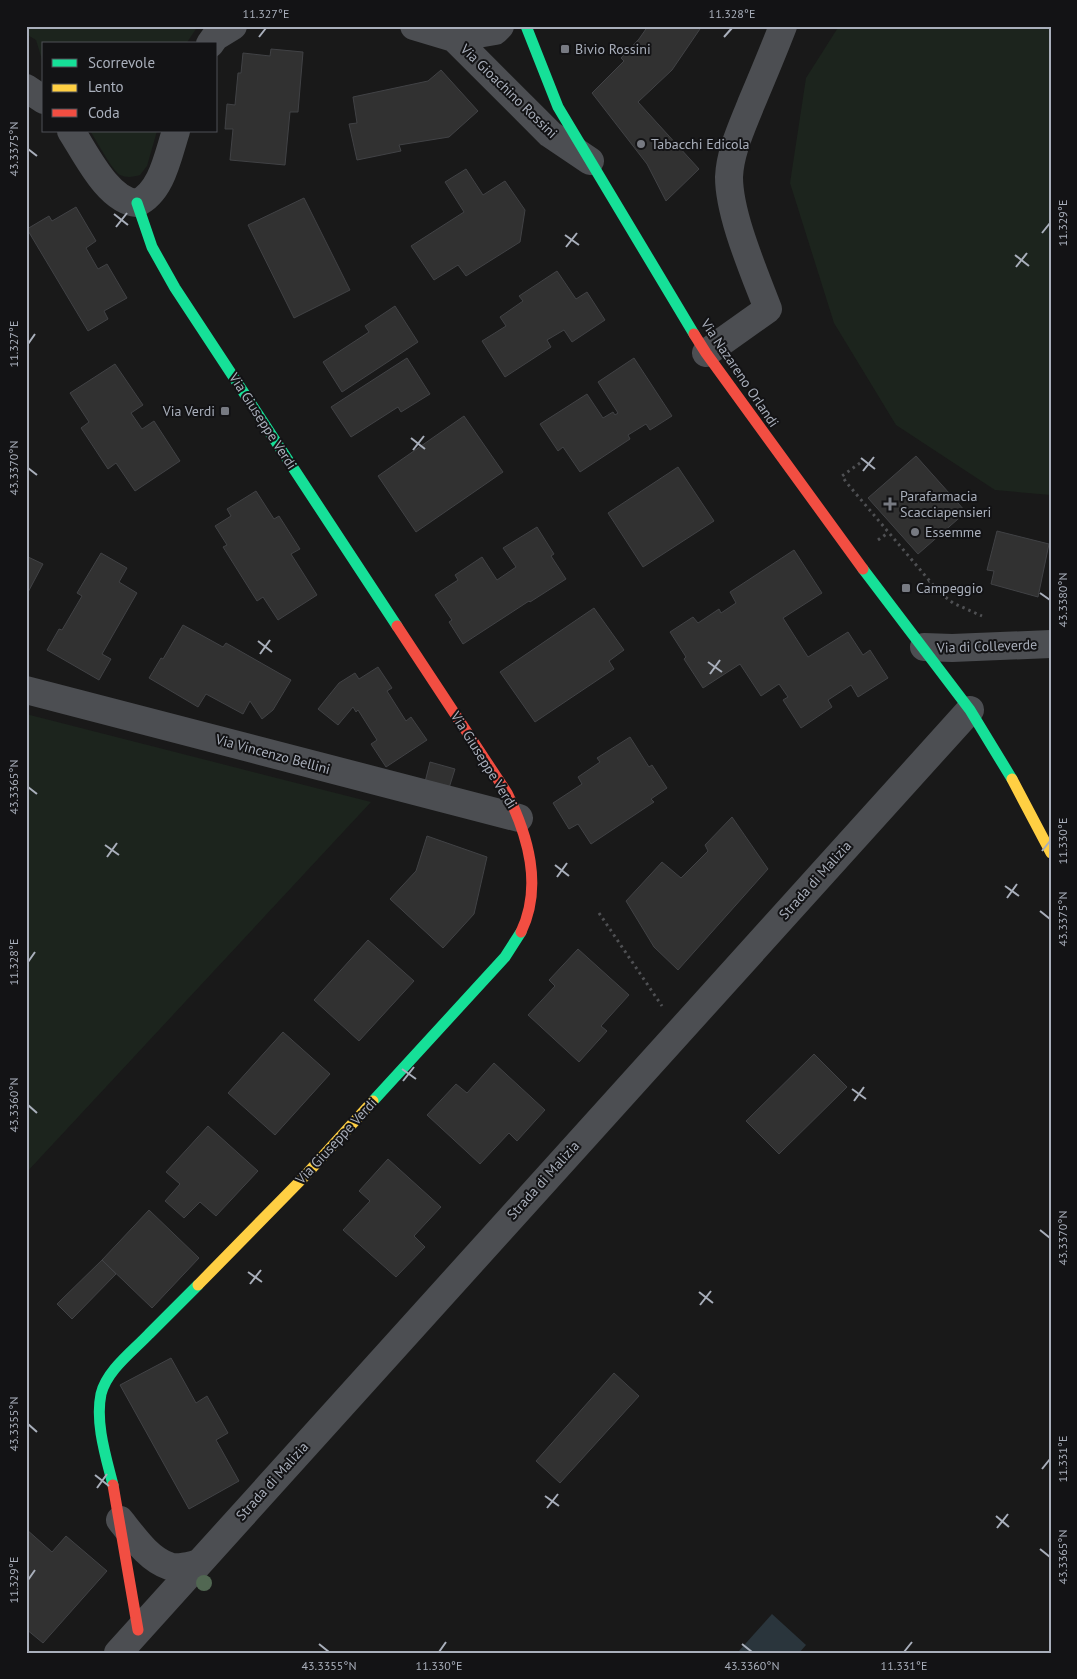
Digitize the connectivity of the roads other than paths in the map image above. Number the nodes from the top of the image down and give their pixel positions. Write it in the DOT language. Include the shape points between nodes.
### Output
graph roads {
  1 [pos="233,26"];
  2 [pos="414,26"];
  3 [pos="500,26"];
  4 [pos="526,26"];
  5 [pos="784,26"];
  6 [pos="454,38"];
  7 [pos="212,42"];
  8 [pos="26,88"];
  9 [pos="42,99"];
  10 [pos="72,132"];
  11 [pos="176,132"];
  12 [pos="590,161"];
  13 [pos="137,204"];
  14 [pos="706,353"];
  15 [pos="1051,644"];
  16 [pos="924,648"];
  17 [pos="26,690"];
  18 [pos="970,710"];
  19 [pos="519,818"];
  20 [pos="1051,853"];
  21 [pos="120,1520"];
  22 [pos="196,1564"];
  23 [pos="138,1630"];
  24 [pos="118,1653"];
  1 -- 7 [label="street"];
  2 -- 6 [label="street, Via Gioachino Rossini"];
  3 -- 6 [label="street, Via Gioachino Rossini" via="496,31"];
  4 -- 12 [label="street, Via Nazareno Orlandi" via="558,107"];
  5 -- 14 [label="street" via="734,148 729,178 738,223 768,308"];
  6 -- 12 [label="street, Via Gioachino Rossini" via="550,134"];
  8 -- 9 [label="street"];
  10 -- 13 [label="street" via="114,193"];
  11 -- 13 [label="street" via="155,188"];
  12 -- 14 [label="street, Via Nazareno Orlandi"];
  13 -- 19 [label="street, Via Giuseppe Verdi" via="144,230 167,275 497,777"];
  14 -- 16 [label="street, Via Nazareno Orlandi" via="830,526"];
  15 -- 16 [label="street, Via di Colleverde"];
  16 -- 18 [label="street, Via Nazareno Orlandi"];
  17 -- 19 [label="street, Via Vincenzo Bellini"];
  18 -- 20 [label="street, Via Nazareno Orlandi"];
  18 -- 22 [label="street, Strada di Malizia"];
  19 -- 21 [label="street, Via Giuseppe Verdi" via="528,849 532,892 527,920 515,944 303,1178 121,1363 104,1385 101,1423"];
  21 -- 22 [label="street, Via Giuseppe Verdi" via="159,1561 178,1567"];
  21 -- 23 [label="street, Via Giuseppe Verdi"];
  22 -- 23 [label="street, Strada di Malizia"];
  23 -- 24 [label="street, Strada di Malizia"];
}
